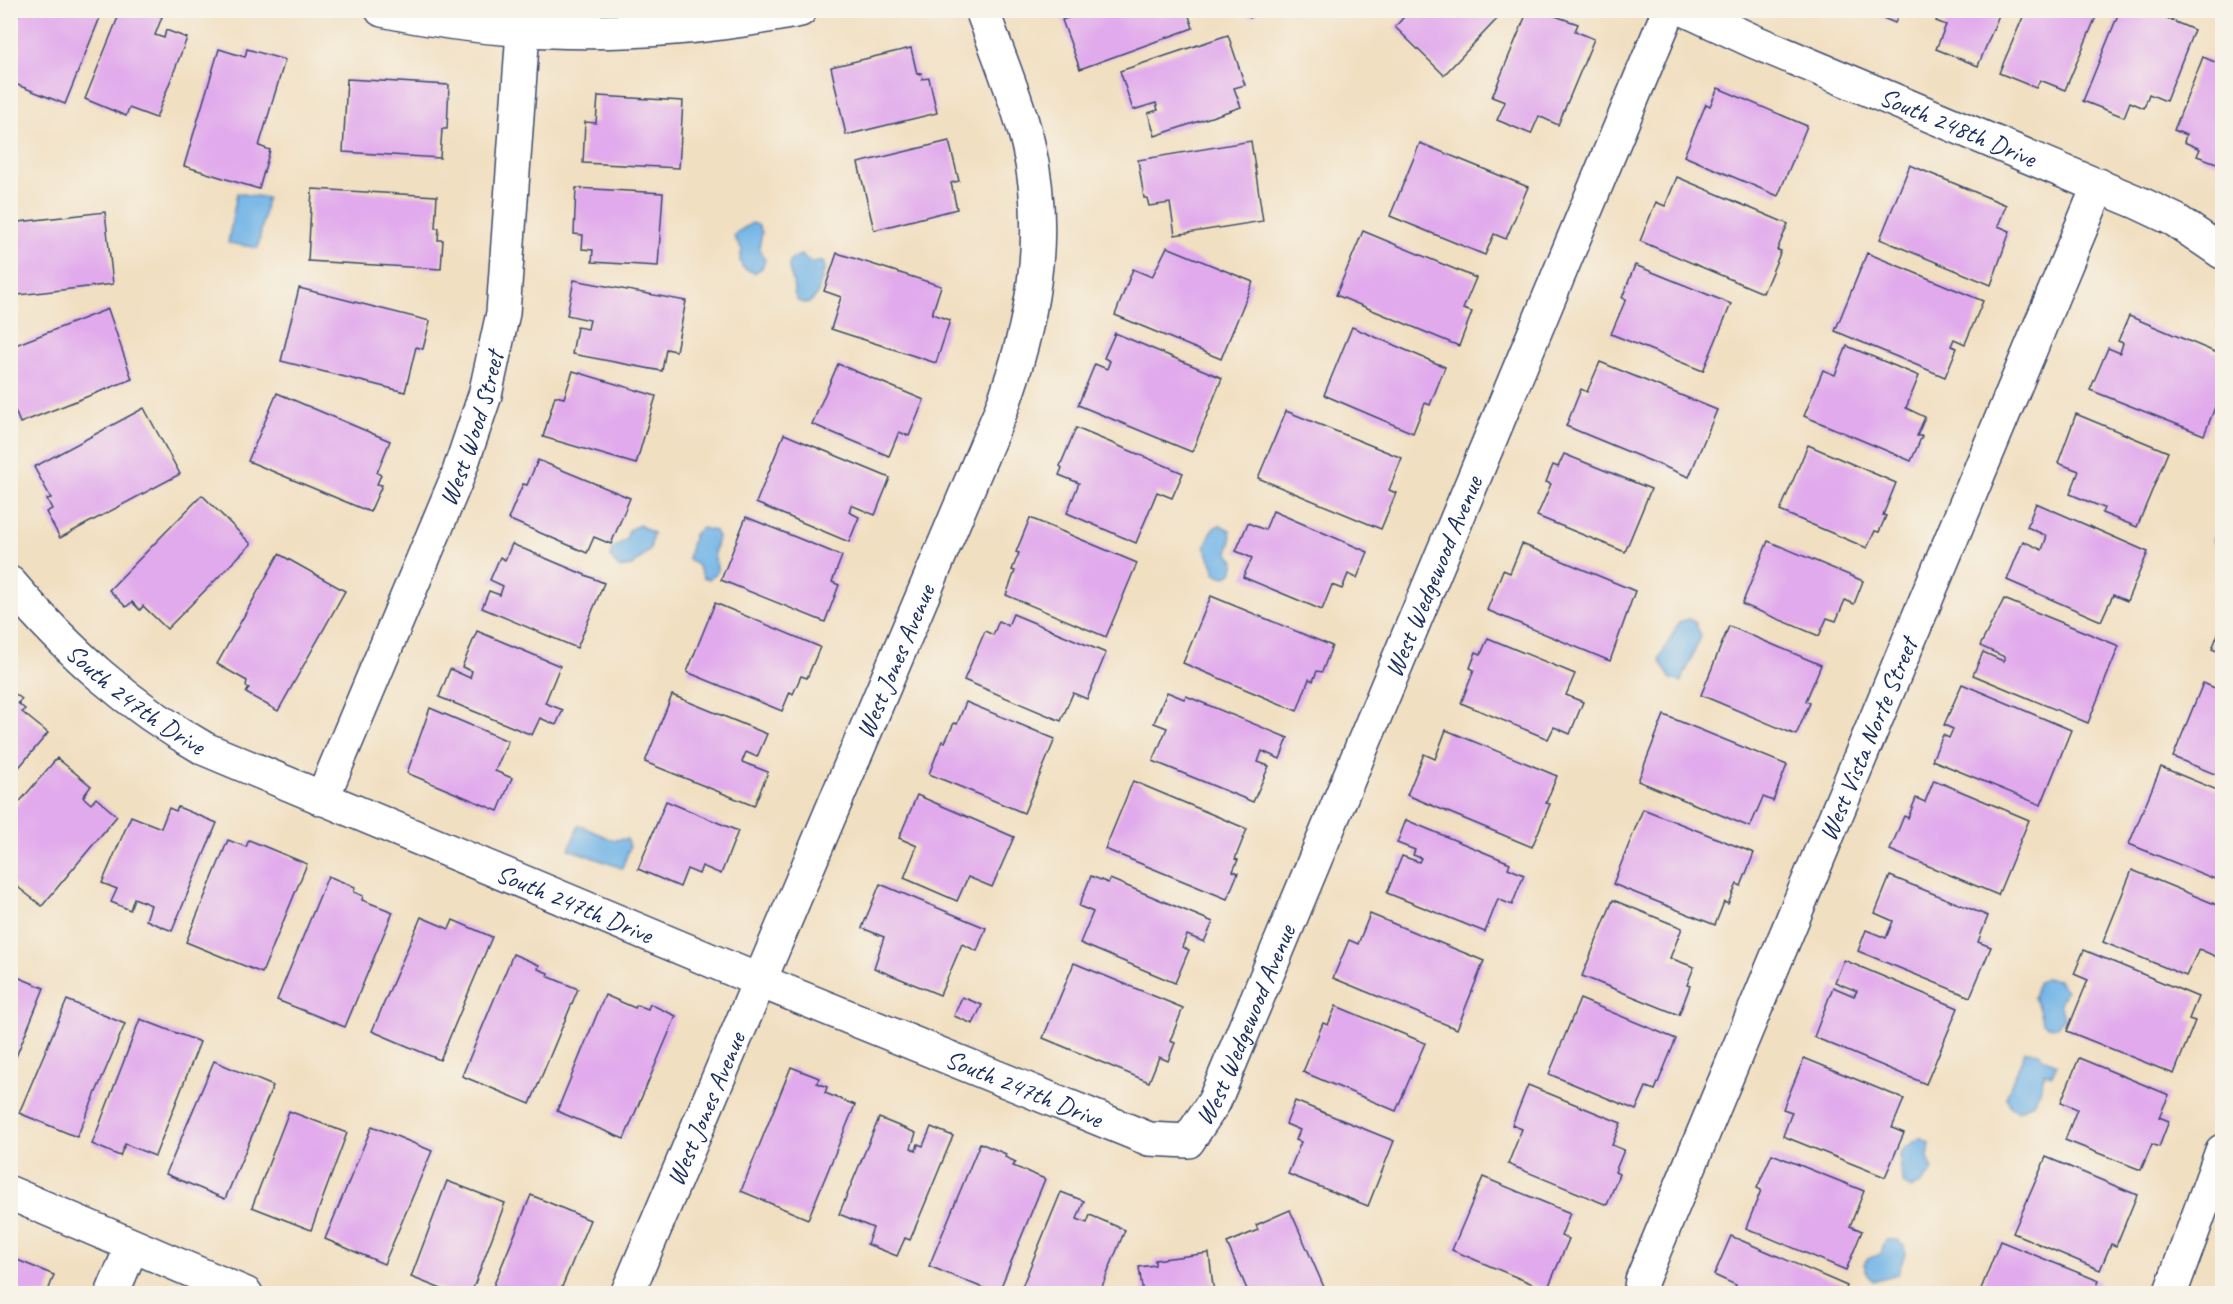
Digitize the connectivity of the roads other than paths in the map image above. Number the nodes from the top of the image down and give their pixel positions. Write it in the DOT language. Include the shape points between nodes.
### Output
graph roads {
  1 [pos="382,10"];
  2 [pos="800,10"];
  3 [pos="982,10"];
  4 [pos="1669,10"];
  5 [pos="1686,10"];
  6 [pos="523,31"];
  7 [pos="2099,185"];
  8 [pos="2223,252"];
  9 [pos="10,583"];
  10 [pos="322,799"];
  11 [pos="760,981"];
  12 [pos="1188,1141"];
  13 [pos="2223,1151"];
  14 [pos="10,1194"];
  15 [pos="132,1246"];
  16 [pos="112,1293"];
  17 [pos="246,1293"];
  18 [pos="627,1293"];
  19 [pos="1640,1293"];
  20 [pos="2170,1293"];
  1 -- 6 [label="street"];
  2 -- 6 [label="street" via="692,28 585,33"];
  3 -- 11 [label="street, West Jones Avenue" via="1020,116 1033,174 1038,240 1029,324 1000,413"];
  4 -- 12 [label="street, West Wedgewood Avenue" via="1214,1102"];
  5 -- 7 [label="street, South 248th Drive"];
  6 -- 10 [label="street, West Wood Street" via="508,268 503,313 487,385 457,478"];
  7 -- 8 [label="street, South 248th Drive" via="2175,220"];
  7 -- 19 [label="street, West Vista Norte Street" via="1642,1280"];
  9 -- 10 [label="street, South 247th Drive" via="96,674 165,726 224,758"];
  10 -- 11 [label="street, South 247th Drive"];
  11 -- 12 [label="street, South 247th Drive" via="1149,1139"];
  11 -- 18 [label="street, West Jones Avenue"];
  13 -- 20 [label="street"];
  14 -- 15 [label="street"];
  15 -- 16 [label="street"];
  15 -- 17 [label="street"];
}
